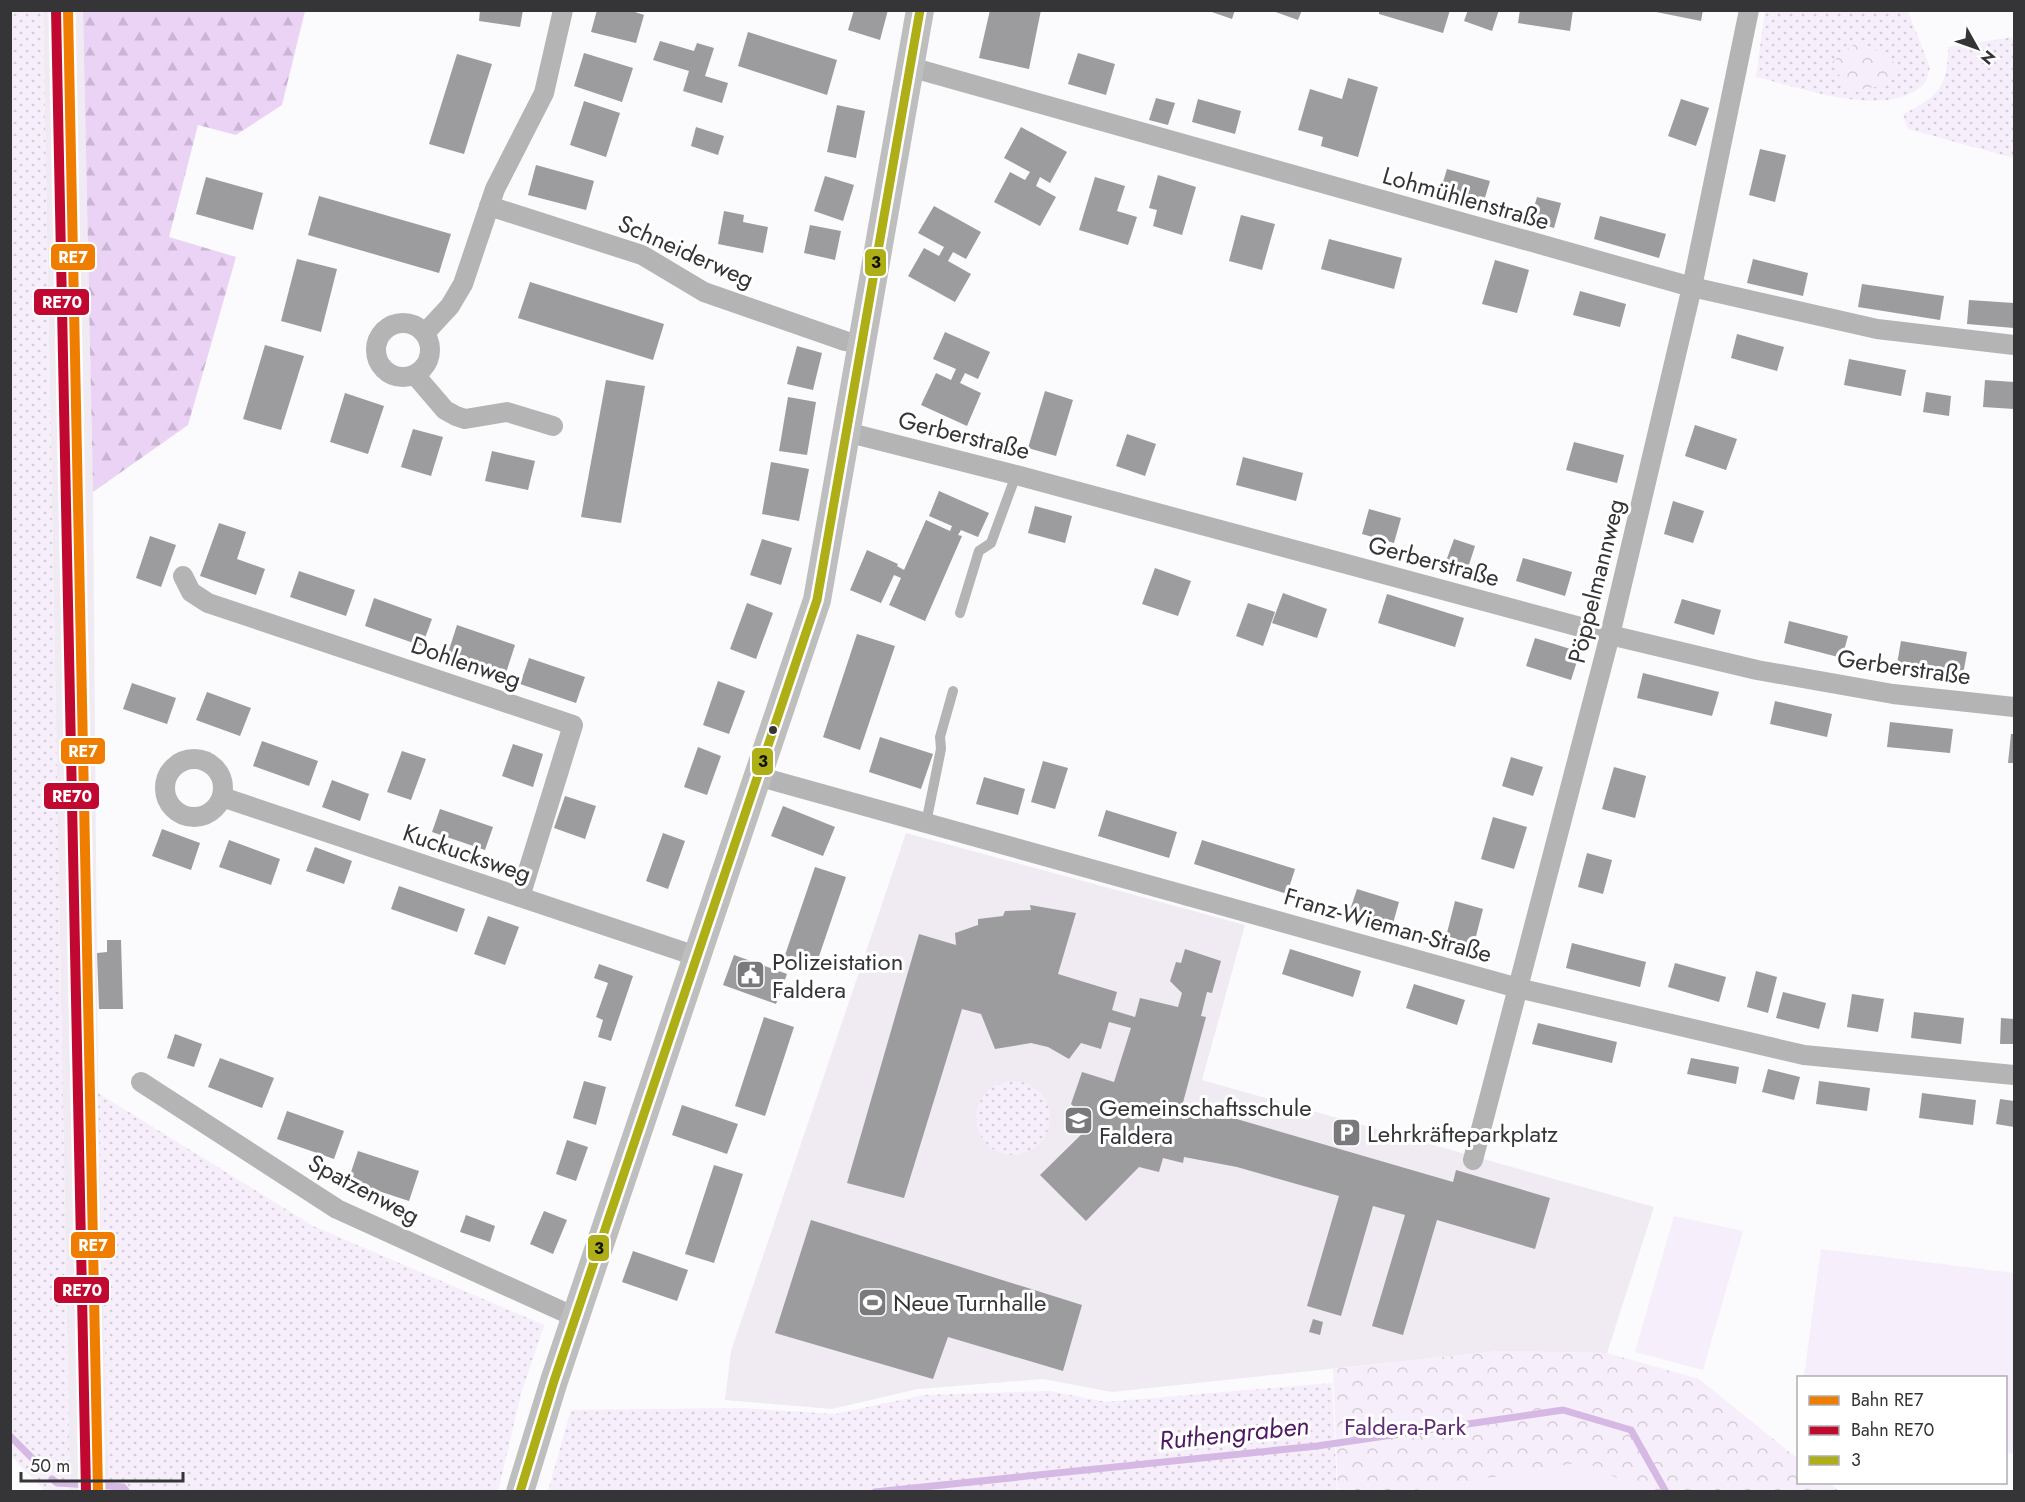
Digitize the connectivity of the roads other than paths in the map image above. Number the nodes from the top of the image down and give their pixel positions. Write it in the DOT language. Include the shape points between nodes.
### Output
graph roads {
  1 [pos="563,10"];
  2 [pos="920,10"];
  3 [pos="1749,10"];
  4 [pos="910,67"];
  5 [pos="489,206"];
  6 [pos="1692,287"];
  7 [pos="425,333"];
  8 [pos="862,344"];
  9 [pos="2014,345"];
  10 [pos="415,375"];
  11 [pos="552,426"];
  12 [pos="846,432"];
  13 [pos="1016,475"];
  14 [pos="183,576"];
  15 [pos="960,613"];
  16 [pos="1610,636"];
  17 [pos="953,690"];
  18 [pos="2014,707"];
  19 [pos="757,776"];
  20 [pos="222,797"];
  21 [pos="926,823"];
  22 [pos="520,897"];
  23 [pos="696,956"];
  24 [pos="1518,988"];
  25 [pos="2014,1075"];
  26 [pos="141,1082"];
  27 [pos="1473,1160"];
  28 [pos="575,1317"];
  29 [pos="520,1491"];
  1 -- 5 [label="street" via="544,93"];
  2 -- 4 [label="street"];
  3 -- 6 [label="street, Pöppelmannweg"];
  4 -- 6 [label="street, Lohmühlenstraße"];
  4 -- 8 [label="street"];
  5 -- 7 [label="street" via="463,284 450,306"];
  5 -- 8 [label="street, Schneiderweg" via="642,255 704,292"];
  6 -- 9 [label="street, Lohmühlenstraße" via="1877,329"];
  6 -- 16 [label="street, Pöppelmannweg"];
  7 -- 10 [label="street" via="431,352"];
  7 -- 10 [label="street" via="400,322 384,330 376,345 376,355 387,372 396,377"];
  8 -- 12 [label="street"];
  10 -- 11 [label="street" via="432,397 456,416 465,419 507,412"];
  12 -- 13 [label="street, Gerberstraße"];
  12 -- 19 [label="street" via="817,600"];
  13 -- 15 [label="lane" via="991,543 979,551"];
  13 -- 16 [label="street, Gerberstraße"];
  14 -- 22 [label="street, Dohlenweg" via="191,592 208,603 573,725"];
  16 -- 18 [label="street, Gerberstraße" via="1757,670 1893,694"];
  16 -- 24 [label="street, Pöppelmannweg"];
  17 -- 21 [label="lane" via="940,737"];
  19 -- 21 [label="street, Franz-Wieman-Straße"];
  19 -- 23 [label="street"];
  20 -- 22 [label="street, Kuckucksweg"];
  21 -- 24 [label="street, Franz-Wieman-Straße"];
  22 -- 23 [label="street, Kuckucksweg"];
  23 -- 28 [label="street"];
  24 -- 25 [label="street, Franz-Wieman-Straße" via="1804,1054"];
  24 -- 27 [label="street, Pöppelmannweg"];
  26 -- 28 [label="street, Spatzenweg" via="337,1209"];
  28 -- 29 [label="street"];
}
